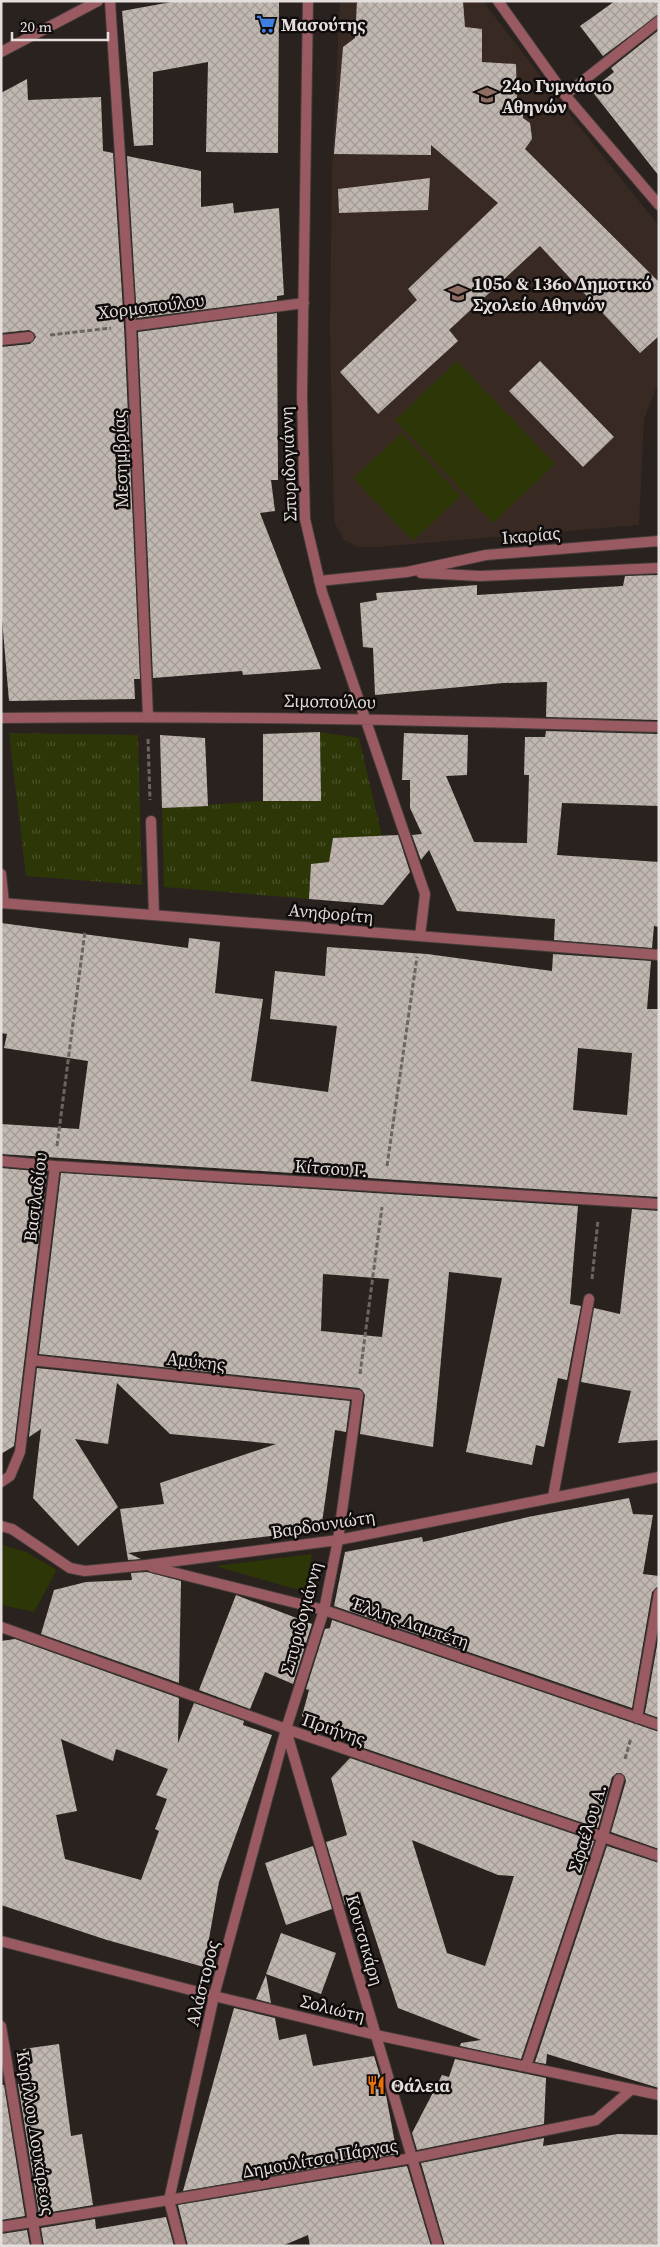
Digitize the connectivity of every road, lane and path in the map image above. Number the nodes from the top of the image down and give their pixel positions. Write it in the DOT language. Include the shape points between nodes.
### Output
graph roads {
  1 [pos="98,1"];
  2 [pos="110,1"];
  3 [pos="308,1"];
  4 [pos="498,1"];
  5 [pos="659,21"];
  6 [pos="1,52"];
  7 [pos="565,95"];
  8 [pos="659,205"];
  9 [pos="304,303"];
  10 [pos="131,326"];
  11 [pos="28,337"];
  12 [pos="1,340"];
  13 [pos="659,541"];
  14 [pos="659,568"];
  15 [pos="407,572"];
  16 [pos="319,581"];
  17 [pos="148,716"];
  18 [pos="1,718"];
  19 [pos="365,718"];
  20 [pos="659,727"];
  21 [pos="151,821"];
  22 [pos="1,874"];
  23 [pos="3,903"];
  24 [pos="88,910"];
  25 [pos="154,915"];
  26 [pos="420,936"];
  27 [pos="659,955"];
  28 [pos="1,1161"];
  29 [pos="54,1166"];
  30 [pos="600,1200"];
  31 [pos="659,1204"];
  32 [pos="589,1299"];
  33 [pos="31,1360"];
  34 [pos="358,1395"];
  35 [pos="659,1477"];
  36 [pos="1,1482"];
  37 [pos="553,1498"];
  38 [pos="1,1526"];
  39 [pos="338,1540"];
  40 [pos="146,1566"];
  41 [pos="659,1593"];
  42 [pos="324,1610"];
  43 [pos="1,1627"];
  44 [pos="637,1718"];
  45 [pos="659,1725"];
  46 [pos="286,1729"];
  47 [pos="619,1779"];
  48 [pos="603,1836"];
  49 [pos="659,1856"];
  50 [pos="1,1941"];
  51 [pos="214,1996"];
  52 [pos="1,2026"];
  53 [pos="376,2035"];
  54 [pos="526,2066"];
  55 [pos="632,2089"];
  56 [pos="659,2095"];
  57 [pos="412,2158"];
  58 [pos="169,2200"];
  59 [pos="34,2222"];
  60 [pos="1,2227"];
  61 [pos="37,2246"];
  62 [pos="181,2246"];
  63 [pos="438,2246"];
  1 -- 6 [label="street"];
  2 -- 10 [label="street, Μεσημβρίας"];
  3 -- 9 [label="street, Σπυριδογιάννη"];
  4 -- 7 [label="street"];
  5 -- 7 [label="street"];
  7 -- 8 [label="street"];
  9 -- 10 [label="street, Χορμοπούλου"];
  9 -- 16 [label="street, Σπυριδογιάννη" via="303,504"];
  10 -- 11 [label="path, Χορμοπούλου"];
  10 -- 17 [label="street, Μεσημβρίας"];
  11 -- 12 [label="street"];
  13 -- 15 [label="street, Ικαρίας" via="486,555"];
  14 -- 15 [label="street, Ικαρίας" via="480,576"];
  15 -- 16 [label="street, Ικαρίας"];
  16 -- 19 [label="street, Σπυριδογιάννη"];
  17 -- 18 [label="street, Σιμοπούλου"];
  17 -- 19 [label="street, Σιμοπούλου"];
  17 -- 21 [label="path"];
  19 -- 20 [label="street, Σιμοπούλου"];
  19 -- 26 [label="street, Σπυριδογιάννη" via="425,894"];
  21 -- 25 [label="street"];
  22 -- 23 [label="street"];
  23 -- 24 [label="street, Ανηφορίτη"];
  24 -- 25 [label="street, Ανηφορίτη"];
  24 -- 29 [label="path, Βασιλαδίου"];
  25 -- 26 [label="street, Ανηφορίτη"];
  26 -- 27 [label="street, Ανηφορίτη"];
  28 -- 29 [label="street, Κίτσου Γ."];
  29 -- 30 [label="street, Κίτσου Γ."];
  29 -- 33 [label="street, Βασιλαδίου"];
  30 -- 31 [label="street, Κίτσου Γ."];
  30 -- 32 [label="path"];
  32 -- 37 [label="street"];
  33 -- 34 [label="street, Αμύκης"];
  33 -- 36 [label="street, Βασιλαδίου" via="20,1452 10,1476"];
  34 -- 39 [label="street, Σπυριδογιάννη"];
  35 -- 37 [label="street, Βαρδουνιώτη"];
  37 -- 39 [label="street, Βαρδουνιώτη"];
  38 -- 40 [label="street, Βαρδουνιώτη" via="12,1529 70,1568 85,1571"];
  39 -- 40 [label="street, Βαρδουνιώτη"];
  39 -- 42 [label="street, Σπυριδογιάννη"];
  40 -- 42 [label="street, Έλλης Λαμπέτη"];
  41 -- 44 [label="street"];
  42 -- 44 [label="street, Έλλης Λαμπέτη"];
  42 -- 46 [label="street, Σπυριδογιάννη"];
  43 -- 46 [label="street, Πριήνης"];
  44 -- 45 [label="street, Έλλης Λαμπέτη"];
  44 -- 47 [label="path, Σφαέλου Α."];
  46 -- 48 [label="street, Πριήνης"];
  46 -- 51 [label="street, Αλάστορος"];
  46 -- 53 [label="street, Κουτσικάρη"];
  47 -- 48 [label="street, Σφαέλου Α."];
  48 -- 49 [label="street, Πριήνης"];
  48 -- 54 [label="street, Σφαέλου Α."];
  50 -- 51 [label="street, Σολιώτη"];
  51 -- 53 [label="street, Σολιώτη"];
  51 -- 58 [label="street, Αλάστορος"];
  52 -- 59 [label="street, Κυρίλλου Λουκάρεως"];
  53 -- 54 [label="street, Σολιώτη"];
  53 -- 57 [label="street, Κουτσικάρη"];
  54 -- 55 [label="street, Σολιώτη"];
  55 -- 56 [label="street, Σολιώτη"];
  55 -- 57 [label="street, Δημουλίτσα Πάργας" via="596,2120"];
  57 -- 58 [label="street, Δημουλίτσα Πάργας"];
  57 -- 63 [label="street, Κουτσικάρη"];
  58 -- 59 [label="street, Δημουλίτσα Πάργας"];
  58 -- 62 [label="street, Αλάστορος"];
  59 -- 60 [label="street, Δημουλίτσα Πάργας"];
  59 -- 61 [label="street, Κυρίλλου Λουκάρεως"];
}
